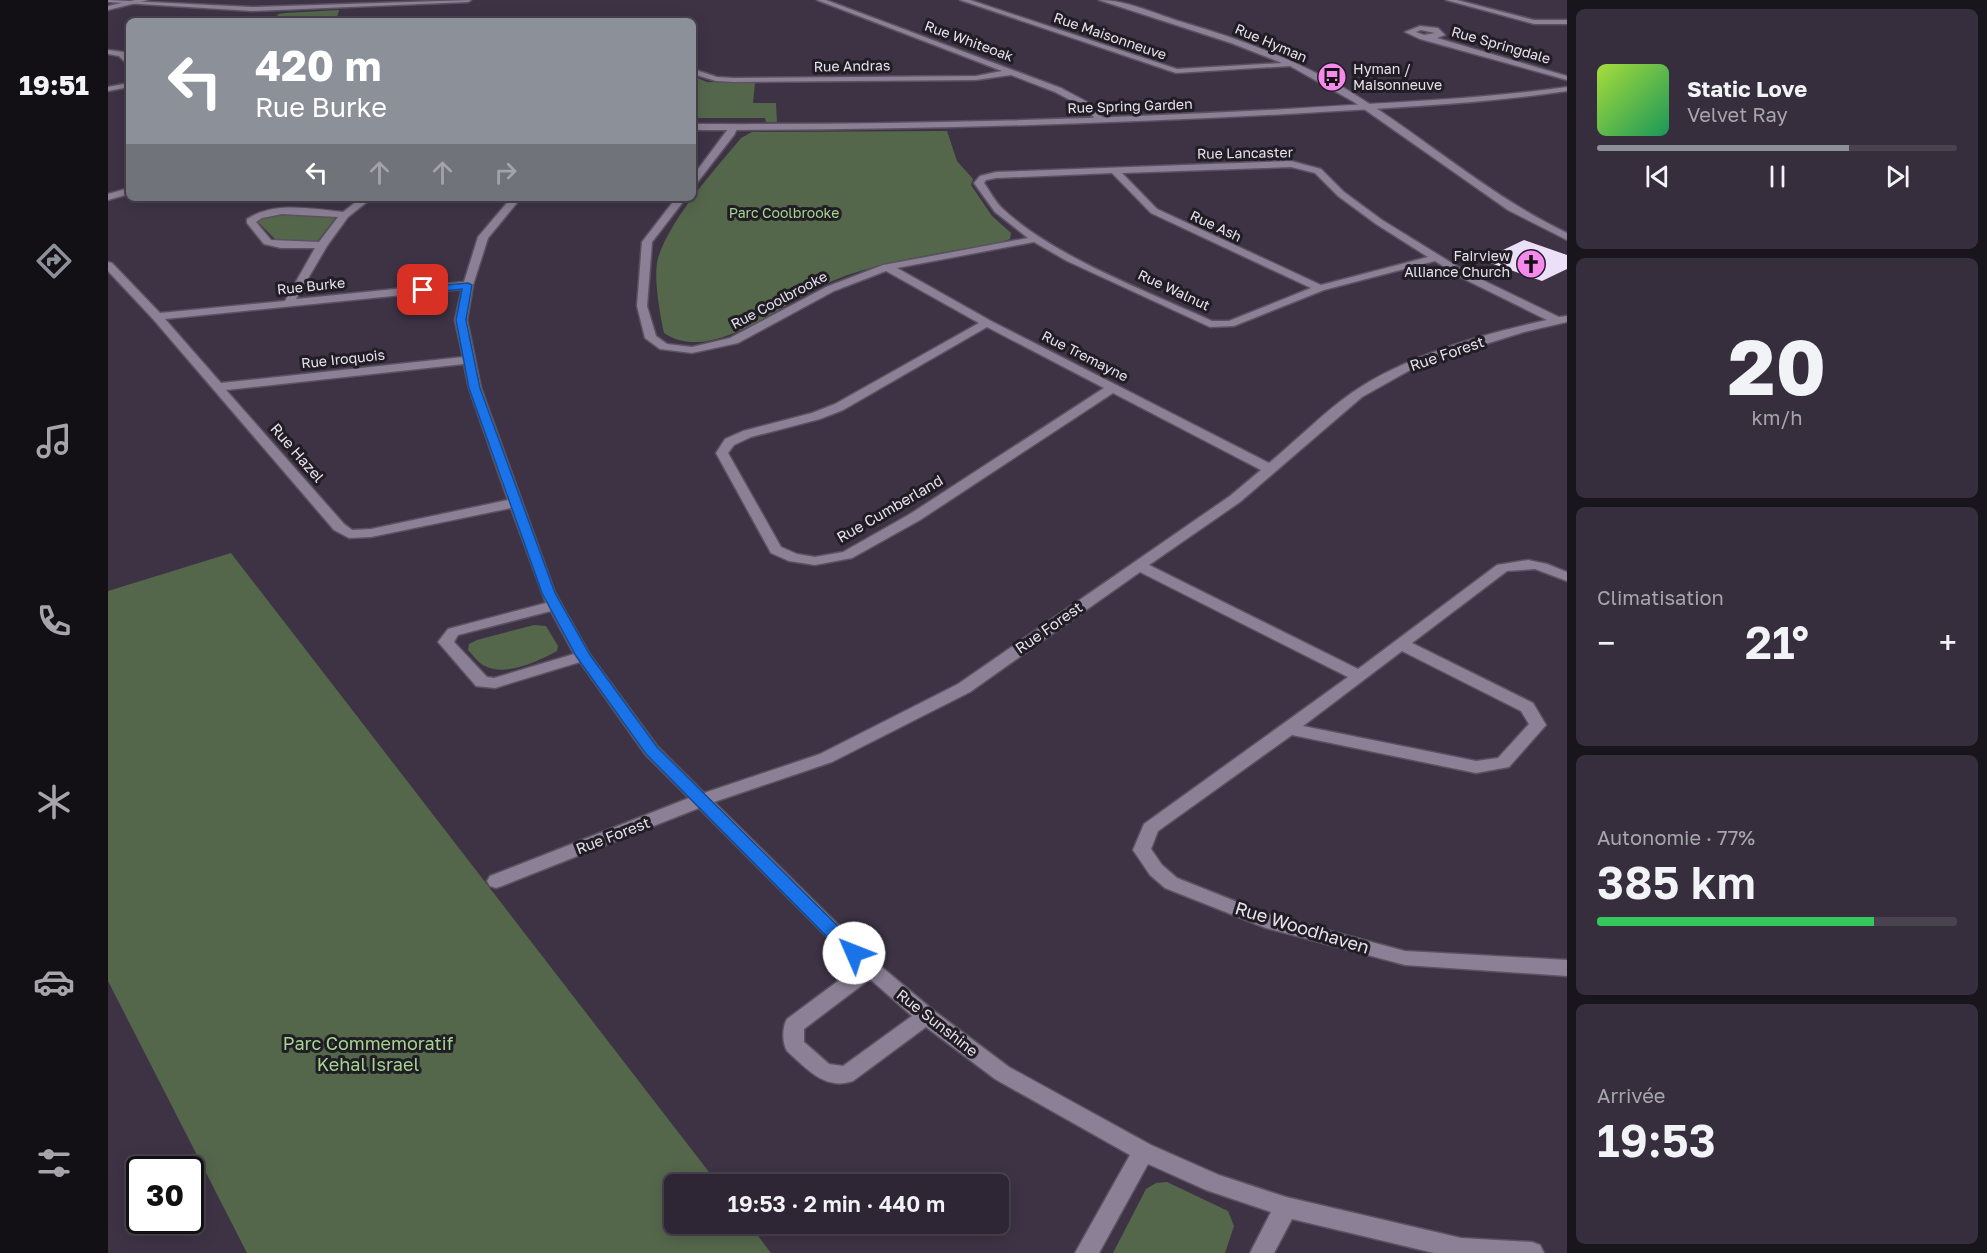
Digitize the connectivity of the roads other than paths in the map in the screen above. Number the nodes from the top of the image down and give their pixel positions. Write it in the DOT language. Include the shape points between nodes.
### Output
graph roads {
  1 [pos="108,0"];
  2 [pos="145,0"];
  3 [pos="180,0"];
  4 [pos="452,0"];
  5 [pos="468,0"];
  6 [pos="825,0"];
  7 [pos="963,0"];
  8 [pos="1102,0"];
  9 [pos="1449,0"];
  10 [pos="135,2"];
  11 [pos="108,8"];
  12 [pos="274,8"];
  13 [pos="265,16"];
  14 [pos="1567,22"];
  15 [pos="1427,37"];
  16 [pos="108,52"];
  17 [pos="126,60"];
  18 [pos="1290,65"];
  19 [pos="696,72"];
  20 [pos="1013,72"];
  21 [pos="1567,78"];
  22 [pos="126,86"];
  23 [pos="1567,88"];
  24 [pos="108,89"];
  25 [pos="1366,106"];
  26 [pos="1101,120"];
  27 [pos="696,127"];
  28 [pos="734,127"];
  29 [pos="1114,170"];
  30 [pos="996,175"];
  31 [pos="696,178"];
  32 [pos="126,192"];
  33 [pos="108,197"];
  34 [pos="363,201"];
  35 [pos="513,201"];
  36 [pos="679,201"];
  37 [pos="345,215"];
  38 [pos="1567,237"];
  39 [pos="1036,239"];
  40 [pos="322,245"];
  41 [pos="1436,258"];
  42 [pos="108,265"];
  43 [pos="887,267"];
  44 [pos="468,285"];
  45 [pos="1320,288"];
  46 [pos="288,304"];
  47 [pos="157,317"];
  48 [pos="1563,320"];
  49 [pos="987,323"];
  50 [pos="471,360"];
  51 [pos="219,387"];
  52 [pos="1113,387"];
  53 [pos="1270,469"];
  54 [pos="515,503"];
  55 [pos="1139,566"];
  56 [pos="1567,577"];
  57 [pos="556,604"];
  58 [pos="1403,645"];
  59 [pos="583,656"];
  60 [pos="1359,676"];
  61 [pos="1289,729"];
  62 [pos="701,800"];
  63 [pos="496,881"];
  64 [pos="870,968"];
  65 [pos="1567,968"];
  66 [pos="926,1016"];
  67 [pos="1143,1152"];
  68 [pos="1286,1207"];
  69 [pos="1087,1253"];
  70 [pos="1262,1253"];
  71 [pos="1532,1253"];
  1 -- 10 [label="street"];
  2 -- 10 [label="street"];
  3 -- 12 [label="street"];
  4 -- 5 [label="street"];
  4 -- 12 [label="street"];
  6 -- 20 [label="street, Rue Whiteoak"];
  7 -- 18 [label="street, Rue Maisonneuve" via="1169,70"];
  8 -- 18 [label="street, Rue Hyman" via="1240,43"];
  9 -- 14 [label="street" via="1534,22"];
  10 -- 11 [label="street"];
  10 -- 12 [label="street"];
  12 -- 13 [label="street"];
  15 -- 21 [label="street, Rue Springdale"];
  16 -- 17 [label="street" via="121,54"];
  18 -- 25 [label="street, Rue Hyman"];
  19 -- 20 [label="street, Rue Andras" via="734,81 976,78"];
  20 -- 26 [label="street, Rue Whiteoak" via="1077,98"];
  22 -- 24 [label="street"];
  23 -- 25 [label="street, Rue Spring Garden"];
  25 -- 26 [label="street, Rue Spring Garden"];
  25 -- 38 [label="street, Rue Hyman" via="1486,192"];
  26 -- 28 [label="street, Rue Spring Garden"];
  27 -- 28 [label="street, Rue Spring Garden"];
  28 -- 31 [label="street"];
  29 -- 30 [label="street, Rue Lancaster"];
  29 -- 41 [label="street, Rue Lancaster" via="1307,166 1378,222"];
  29 -- 45 [label="street, Rue Ash" via="1154,211"];
  30 -- 39 [label="street, Rue Walnut" via="979,183 998,210"];
  32 -- 33 [label="street"];
  34 -- 37 [label="street"];
  35 -- 44 [label="street, Rue Sunshine" via="483,237"];
  36 -- 43 [label="street, Rue Coolbrooke" via="647,242 642,306 651,338 664,347 692,350 734,341 830,289"];
  37 -- 40 [label="street"];
  37 -- 40 [label="street" via="270,211 250,221 268,242"];
  39 -- 43 [label="street, Rue Coolbrooke"];
  39 -- 45 [label="street, Rue Walnut" via="1210,324 1230,324"];
  40 -- 46 [label="street"];
  41 -- 45 [label="street, Rue Walnut"];
  41 -- 48 [label="street, Rue Lancaster"];
  42 -- 47 [label="street, Rue Hazel"];
  43 -- 49 [label="street, Rue Tremayne"];
  44 -- 46 [label="street, Rue Burke"];
  44 -- 50 [label="street, Rue Sunshine" via="461,320"];
  46 -- 47 [label="street, Rue Burke"];
  47 -- 51 [label="street, Rue Hazel"];
  48 -- 53 [label="street, Rue Forest" via="1415,363 1358,394"];
  49 -- 52 [label="street, Rue Tremayne"];
  49 -- 52 [label="street, Rue Cumberland" via="839,407 729,442 722,453 776,550 815,561 847,555 915,517"];
  50 -- 51 [label="street, Rue Iroquois"];
  50 -- 54 [label="street, Rue Sunshine" via="475,388"];
  51 -- 54 [label="street, Rue Hazel" via="339,527 350,534"];
  52 -- 53 [label="street, Rue Tremayne"];
  53 -- 55 [label="street, Rue Forest" via="1236,499"];
  54 -- 57 [label="street, Rue Sunshine" via="548,593"];
  55 -- 60 [label="street"];
  55 -- 62 [label="street, Rue Forest" via="964,688 826,758"];
  56 -- 58 [label="street, Rue Woodhaven" via="1523,562 1502,568"];
  57 -- 59 [label="street, Rue Sunshine"];
  57 -- 59 [label="street" via="453,632 446,642 482,682 495,683"];
  58 -- 60 [label="street, Rue Woodhaven"];
  58 -- 61 [label="street" via="1527,707 1538,725 1503,763 1476,767"];
  59 -- 62 [label="street, Rue Sunshine" via="651,750"];
  60 -- 61 [label="street, Rue Woodhaven"];
  61 -- 65 [label="street, Rue Woodhaven" via="1150,828 1142,850 1156,870 1171,883 1266,921 1405,958"];
  62 -- 63 [label="street, Rue Forest"];
  62 -- 64 [label="street, Rue Sunshine"];
  64 -- 66 [label="street, Rue Sunshine"];
  64 -- 66 [label="street" via="794,1025 794,1045 824,1072 846,1075"];
  66 -- 67 [label="street, Rue Sunshine" via="1002,1073"];
  67 -- 68 [label="street, Rue Sunshine" via="1214,1183"];
  67 -- 69 [label="street"];
  68 -- 70 [label="street"];
  68 -- 71 [label="street, Rue Sunshine" via="1461,1249"];
}
